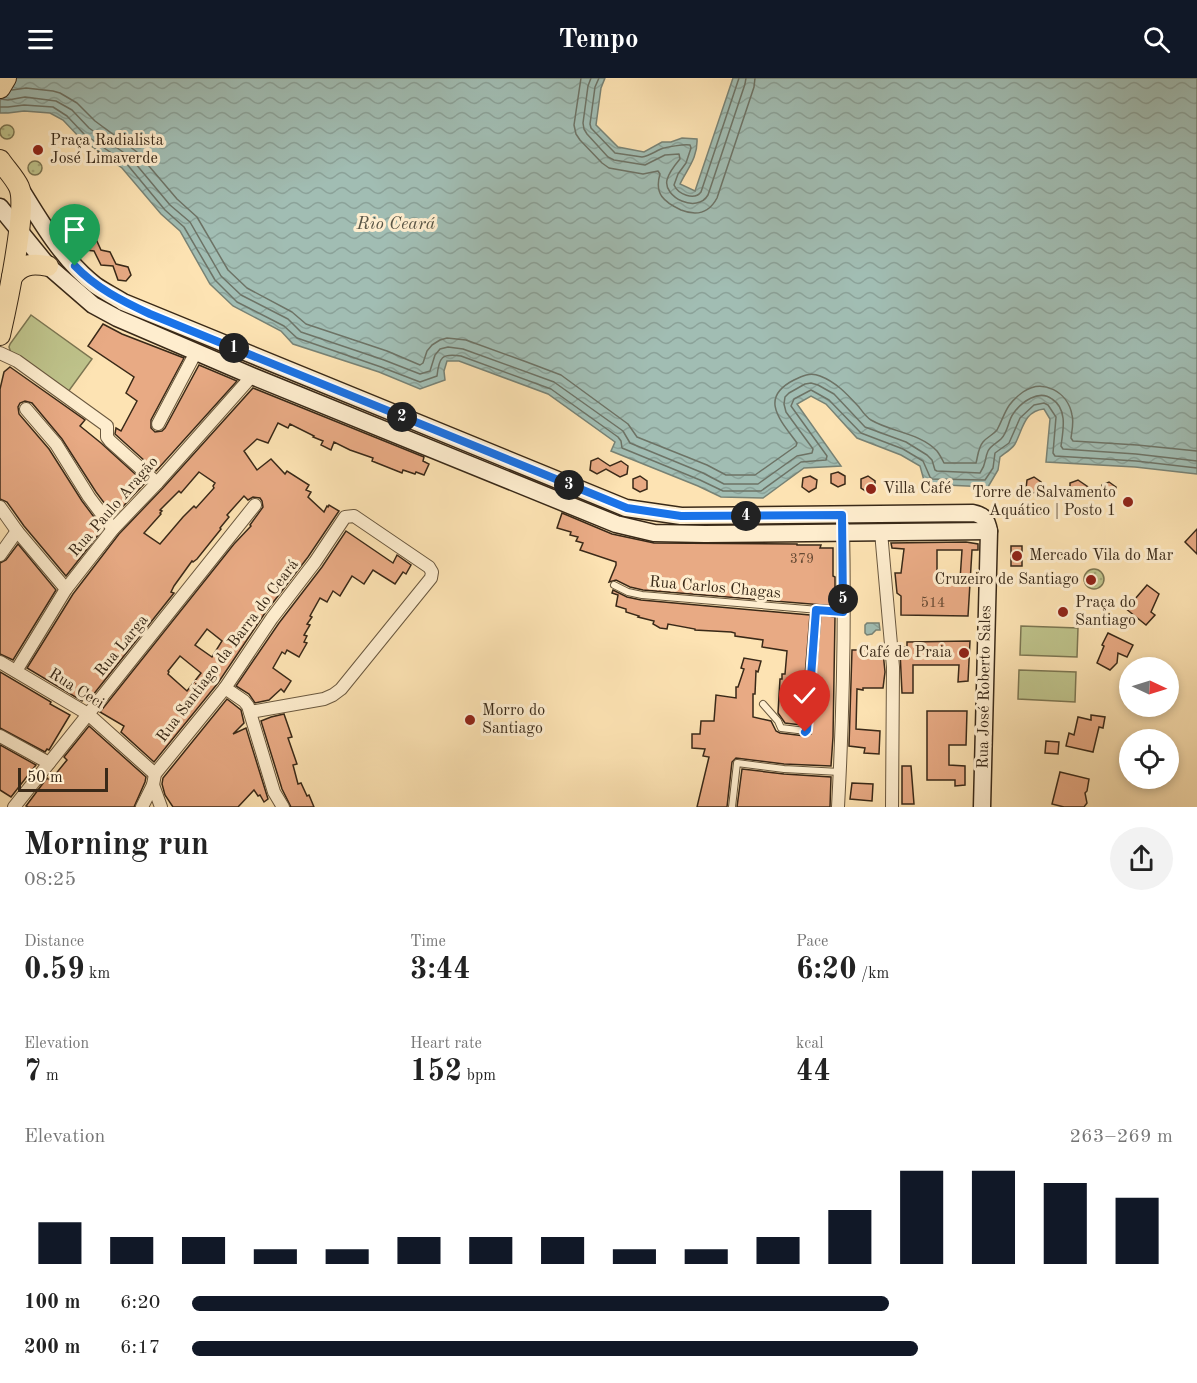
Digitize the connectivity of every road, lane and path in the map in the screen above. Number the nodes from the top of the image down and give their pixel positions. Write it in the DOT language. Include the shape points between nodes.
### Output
graph roads {
  1 [pos="6,78"];
  2 [pos="0,88"];
  3 [pos="0,160"];
  4 [pos="20,188"];
  5 [pos="0,207"];
  6 [pos="19,231"];
  7 [pos="48,266"];
  8 [pos="12,278"];
  9 [pos="0,335"];
  10 [pos="0,352"];
  11 [pos="196,352"];
  12 [pos="252,376"];
  13 [pos="27,409"];
  14 [pos="407,419"];
  15 [pos="158,424"];
  16 [pos="433,429"];
  17 [pos="399,435"];
  18 [pos="425,446"];
  19 [pos="157,483"];
  20 [pos="255,505"];
  21 [pos="0,507"];
  22 [pos="842,515"];
  23 [pos="113,529"];
  24 [pos="17,531"];
  25 [pos="989,531"];
  26 [pos="843,532"];
  27 [pos="880,532"];
  28 [pos="0,555"];
  29 [pos="614,585"];
  30 [pos="66,589"];
  31 [pos="816,610"];
  32 [pos="843,612"];
  33 [pos="0,662"];
  34 [pos="16,671"];
  35 [pos="225,688"];
  36 [pos="762,704"];
  37 [pos="250,712"];
  38 [pos="88,714"];
  39 [pos="0,736"];
  40 [pos="49,763"];
  41 [pos="840,772"];
  42 [pos="154,779"];
  43 [pos="14,807"];
  44 [pos="142,807"];
  45 [pos="162,807"];
  46 [pos="283,807"];
  47 [pos="732,807"];
  48 [pos="838,807"];
  49 [pos="892,807"];
  50 [pos="982,807"];
  1 -- 2 [label="main road"];
  3 -- 4 [label="main road"];
  4 -- 6 [label="main road"];
  4 -- 14 [label="main road" via="64,254 96,286 150,314"];
  5 -- 6 [label="main road"];
  6 -- 7 [label="main road"];
  6 -- 8 [label="main road"];
  7 -- 8 [label="main road" via="26,265"];
  7 -- 11 [label="main road" via="93,305"];
  8 -- 9 [label="main road"];
  10 -- 19 [label="street" via="107,426 110,441"];
  11 -- 12 [label="main road"];
  11 -- 15 [label="street"];
  12 -- 17 [label="main road"];
  12 -- 19 [label="street, Rua Paulo Aragão"];
  13 -- 23 [label="street" via="56,444"];
  14 -- 16 [label="main road"];
  14 -- 17 [label="main road"];
  16 -- 18 [label="main road"];
  16 -- 22 [label="main road" via="627,508 681,516"];
  17 -- 18 [label="main road"];
  18 -- 26 [label="main road" via="616,524 644,531"];
  19 -- 23 [label="street, Rua Paulo Aragão"];
  20 -- 38 [label="street, Rua Larga"];
  21 -- 24 [label="street"];
  22 -- 25 [label="main road" via="973,513 984,517"];
  22 -- 26 [label="street"];
  23 -- 30 [label="street, Rua Paulo Aragão"];
  24 -- 28 [label="street"];
  24 -- 30 [label="street"];
  25 -- 27 [label="main road"];
  25 -- 50 [label="main road, Rua José Roberto Sales"];
  26 -- 27 [label="main road"];
  26 -- 32 [label="street"];
  27 -- 49 [label="street" via="892,667"];
  29 -- 31 [label="lane, Rua Carlos Chagas" via="642,595"];
  30 -- 34 [label="street, Rua Paulo Aragão"];
  31 -- 32 [label="lane, Rua Carlos Chagas"];
  31 -- 36 [label="lane" via="806,731 781,728"];
  32 -- 41 [label="street"];
  33 -- 34 [label="street, Rua Ceci"];
  34 -- 38 [label="street, Rua Ceci"];
  35 -- 37 [label="street" via="244,701"];
  35 -- 37 [label="street, Rua Santiago da Barra do Ceará" via="345,517 354,516 429,567 431,578 333,695"];
  35 -- 42 [label="street, Rua Santiago da Barra do Ceará"];
  37 -- 46 [label="street" via="274,792"];
  38 -- 40 [label="street, Rua Larga"];
  38 -- 42 [label="street, Rua Ceci"];
  39 -- 40 [label="street"];
  40 -- 43 [label="street, Rua Larga"];
  41 -- 47 [label="lane" via="737,763"];
  41 -- 48 [label="street"];
  42 -- 44 [label="street, Rua Santiago da Barra do Ceará"];
  42 -- 45 [label="street, Rua Ceci"];
}
